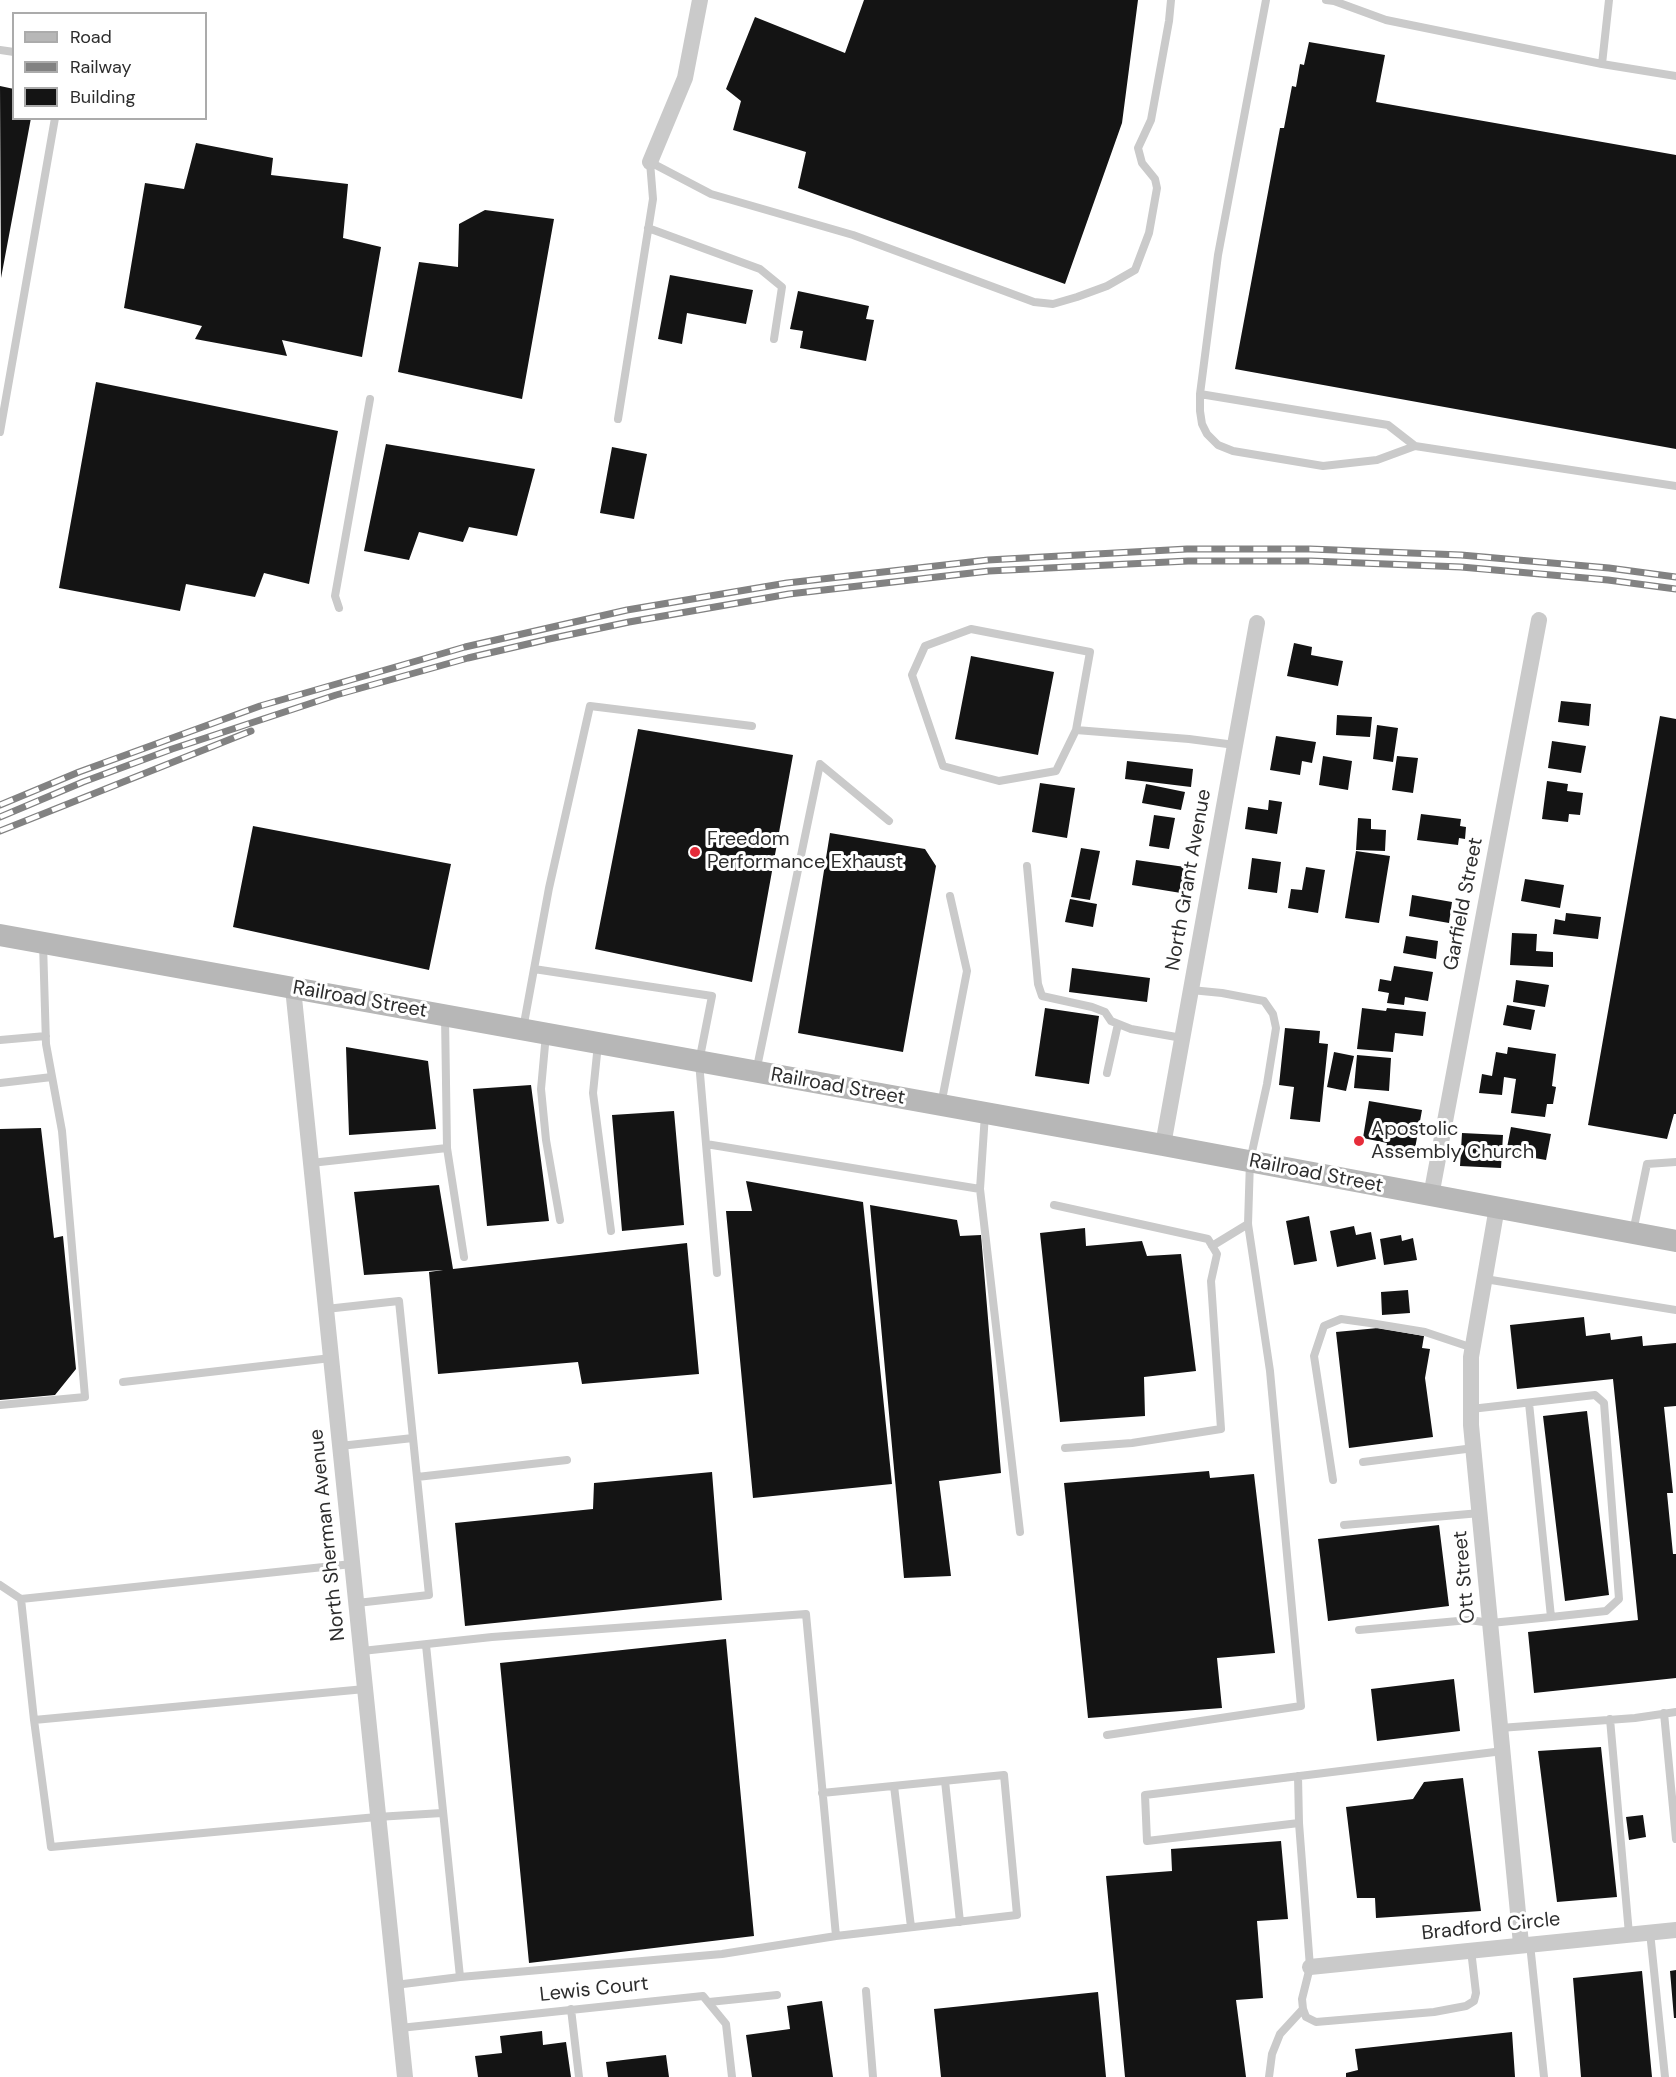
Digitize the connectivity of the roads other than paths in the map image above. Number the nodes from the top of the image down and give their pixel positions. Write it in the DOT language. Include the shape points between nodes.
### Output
graph roads {
  1 [pos="700,0"];
  2 [pos="1171,0"];
  3 [pos="1266,0"];
  4 [pos="1326,0"];
  5 [pos="1609,0"];
  6 [pos="1602,64"];
  7 [pos="1676,76"];
  8 [pos="55,120"];
  9 [pos="650,162"];
  10 [pos="648,228"];
  11 [pos="774,339"];
  12 [pos="1200,394"];
  13 [pos="370,399"];
  14 [pos="618,418"];
  15 [pos="0,432"];
  16 [pos="1415,446"];
  17 [pos="1676,486"];
  18 [pos="339,608"];
  19 [pos="1539,620"];
  20 [pos="1257,623"];
  21 [pos="752,726"];
  22 [pos="1076,729"];
  23 [pos="1235,745"];
  24 [pos="889,821"];
  25 [pos="1027,866"];
  26 [pos="950,896"];
  27 [pos="0,934"];
  28 [pos="43,942"];
  29 [pos="534,969"];
  30 [pos="293,988"];
  31 [pos="1191,990"];
  32 [pos="445,1016"];
  33 [pos="1118,1024"];
  34 [pos="523,1030"];
  35 [pos="546,1034"];
  36 [pos="46,1036"];
  37 [pos="1182,1038"];
  38 [pos="0,1040"];
  39 [pos="598,1043"];
  40 [pos="699,1062"];
  41 [pos="756,1072"];
  42 [pos="1107,1073"];
  43 [pos="52,1077"];
  44 [pos="0,1083"];
  45 [pos="941,1106"];
  46 [pos="985,1113"];
  47 [pos="706,1144"];
  48 [pos="1163,1145"];
  49 [pos="447,1148"];
  50 [pos="1250,1161"];
  51 [pos="1676,1162"];
  52 [pos="311,1163"];
  53 [pos="980,1189"];
  54 [pos="1431,1196"];
  55 [pos="1054,1205"];
  56 [pos="1497,1208"];
  57 [pos="560,1220"];
  58 [pos="1248,1224"];
  59 [pos="611,1231"];
  60 [pos="1633,1233"];
  61 [pos="1676,1241"];
  62 [pos="1212,1246"];
  63 [pos="464,1257"];
  64 [pos="717,1273"];
  65 [pos="1485,1279"];
  66 [pos="326,1309"];
  67 [pos="1676,1310"];
  68 [pos="1473,1348"];
  69 [pos="331,1358"];
  70 [pos="123,1382"];
  71 [pos="1529,1403"];
  72 [pos="0,1405"];
  73 [pos="1471,1409"];
  74 [pos="413,1438"];
  75 [pos="340,1446"];
  76 [pos="1065,1448"];
  77 [pos="1474,1448"];
  78 [pos="567,1460"];
  79 [pos="1363,1462"];
  80 [pos="417,1477"];
  81 [pos="1333,1480"];
  82 [pos="1480,1513"];
  83 [pos="1344,1525"];
  84 [pos="1020,1532"];
  85 [pos="352,1564"];
  86 [pos="0,1585"];
  87 [pos="21,1599"];
  88 [pos="357,1603"];
  89 [pos="1551,1617"];
  90 [pos="1491,1623"];
  91 [pos="1359,1630"];
  92 [pos="426,1645"];
  93 [pos="362,1652"];
  94 [pos="365,1689"];
  95 [pos="1676,1712"];
  96 [pos="1664,1713"];
  97 [pos="1610,1719"];
  98 [pos="34,1720"];
  99 [pos="1500,1728"];
  100 [pos="1107,1735"];
  101 [pos="1503,1751"];
  102 [pos="1298,1776"];
  103 [pos="945,1781"];
  104 [pos="894,1786"];
  105 [pos="822,1793"];
  106 [pos="442,1813"];
  107 [pos="377,1817"];
  108 [pos="1299,1823"];
  109 [pos="1676,1839"];
  110 [pos="960,1922"];
  111 [pos="911,1927"];
  112 [pos="1676,1929"];
  113 [pos="1650,1932"];
  114 [pos="1629,1934"];
  115 [pos="836,1936"];
  116 [pos="1526,1944"];
  117 [pos="1471,1950"];
  118 [pos="1310,1967"];
  119 [pos="460,1977"];
  120 [pos="395,1985"];
  121 [pos="866,1991"];
  122 [pos="777,1995"];
  123 [pos="709,2002"];
  124 [pos="572,2009"];
  125 [pos="1303,2009"];
  126 [pos="400,2028"];
  127 [pos="405,2077"];
  128 [pos="579,2077"];
  129 [pos="732,2077"];
  130 [pos="873,2077"];
  131 [pos="1269,2077"];
  132 [pos="1544,2077"];
  133 [pos="1665,2077"];
  1 -- 9 [label="street" via="685,78"];
  2 -- 9 [label="lane" via="1151,120 1138,148 1157,188 1149,232 1135,270 1077,297 1053,304 1034,302 853,235 711,194"];
  3 -- 12 [label="lane" via="1218,255"];
  4 -- 6 [label="lane" via="1386,20"];
  5 -- 6 [label="lane"];
  6 -- 7 [label="lane"];
  8 -- 15 [label="lane"];
  9 -- 10 [label="lane" via="653,199"];
  10 -- 11 [label="lane" via="760,269 782,287"];
  10 -- 14 [label="lane"];
  12 -- 16 [label="lane" via="1388,425"];
  12 -- 16 [label="lane" via="1202,424 1207,434 1218,445 1233,451 1323,466 1377,460"];
  13 -- 18 [label="lane" via="335,596"];
  16 -- 17 [label="lane"];
  19 -- 54 [label="street, Garfield Street"];
  20 -- 23 [label="street, North Grant Avenue"];
  21 -- 29 [label="lane" via="590,706"];
  22 -- 22 [label="lane" via="1056,771 999,781 943,766 912,675 926,646 971,629 1090,652"];
  22 -- 23 [label="lane"];
  23 -- 31 [label="street, North Grant Avenue"];
  24 -- 41 [label="lane" via="820,764"];
  25 -- 33 [label="lane" via="1042,996 1092,1007"];
  26 -- 45 [label="lane" via="967,971"];
  27 -- 28 [label="main road, Railroad Street"];
  28 -- 30 [label="main road, Railroad Street"];
  28 -- 36 [label="lane"];
  29 -- 34 [label="lane"];
  29 -- 40 [label="lane" via="712,996"];
  30 -- 32 [label="main road, Railroad Street"];
  30 -- 52 [label="street, North Sherman Avenue"];
  31 -- 37 [label="street, North Grant Avenue"];
  31 -- 50 [label="lane" via="1264,1001 1273,1014 1276,1028"];
  32 -- 34 [label="main road, Railroad Street"];
  32 -- 49 [label="lane"];
  33 -- 37 [label="lane"];
  33 -- 42 [label="lane"];
  34 -- 35 [label="main road, Railroad Street"];
  35 -- 39 [label="main road, Railroad Street"];
  35 -- 57 [label="lane" via="541,1089"];
  36 -- 38 [label="lane"];
  36 -- 43 [label="lane"];
  37 -- 48 [label="street, North Grant Avenue"];
  39 -- 40 [label="main road, Railroad Street"];
  39 -- 59 [label="lane" via="593,1093"];
  40 -- 41 [label="main road, Railroad Street"];
  40 -- 47 [label="lane"];
  41 -- 45 [label="main road, Railroad Street"];
  43 -- 44 [label="lane"];
  43 -- 72 [label="lane" via="62,1131 85,1396"];
  45 -- 46 [label="main road, Railroad Street"];
  46 -- 48 [label="main road, Railroad Street"];
  46 -- 53 [label="lane"];
  47 -- 53 [label="lane"];
  47 -- 64 [label="lane"];
  48 -- 50 [label="main road, Railroad Street"];
  49 -- 52 [label="lane"];
  49 -- 63 [label="lane"];
  50 -- 54 [label="main road, Railroad Street"];
  50 -- 58 [label="lane"];
  51 -- 60 [label="lane" via="1647,1164"];
  52 -- 66 [label="street, North Sherman Avenue"];
  53 -- 84 [label="lane"];
  54 -- 56 [label="main road, Railroad Street"];
  55 -- 62 [label="lane" via="1208,1239"];
  56 -- 60 [label="main road, Railroad Street"];
  56 -- 65 [label="street, Ott Street"];
  58 -- 62 [label="lane"];
  58 -- 100 [label="lane" via="1270,1371 1301,1706"];
  60 -- 61 [label="main road, Railroad Street"];
  62 -- 76 [label="lane" via="1216,1254 1211,1281 1221,1429 1132,1443"];
  65 -- 67 [label="lane"];
  65 -- 68 [label="street, Ott Street"];
  66 -- 69 [label="street, North Sherman Avenue"];
  66 -- 74 [label="lane" via="399,1301"];
  68 -- 73 [label="street, Ott Street"];
  68 -- 81 [label="lane" via="1425,1332 1370,1323 1341,1319 1324,1326 1314,1356"];
  69 -- 70 [label="lane"];
  69 -- 75 [label="street, North Sherman Avenue"];
  71 -- 73 [label="lane"];
  71 -- 89 [label="lane"];
  71 -- 89 [label="lane" via="1595,1395 1604,1403 1619,1599 1606,1611"];
  73 -- 77 [label="street, Ott Street"];
  74 -- 75 [label="lane"];
  74 -- 80 [label="lane"];
  75 -- 85 [label="street, North Sherman Avenue"];
  77 -- 79 [label="lane"];
  77 -- 82 [label="street, Ott Street"];
  78 -- 80 [label="lane"];
  80 -- 88 [label="lane" via="429,1594"];
  82 -- 83 [label="lane"];
  82 -- 90 [label="street, Ott Street"];
  85 -- 87 [label="lane"];
  85 -- 88 [label="street, North Sherman Avenue"];
  86 -- 87 [label="lane"];
  87 -- 98 [label="lane"];
  88 -- 93 [label="street, North Sherman Avenue"];
  89 -- 90 [label="lane"];
  90 -- 91 [label="lane" via="1468,1620"];
  90 -- 99 [label="street, Ott Street"];
  92 -- 93 [label="lane"];
  92 -- 105 [label="lane" via="806,1614"];
  92 -- 106 [label="lane"];
  93 -- 94 [label="street, North Sherman Avenue"];
  94 -- 98 [label="lane"];
  94 -- 107 [label="street, North Sherman Avenue"];
  95 -- 96 [label="lane"];
  96 -- 97 [label="lane"];
  96 -- 109 [label="lane"];
  97 -- 99 [label="lane"];
  97 -- 114 [label="lane"];
  98 -- 107 [label="lane" via="51,1847"];
  99 -- 101 [label="street, Ott Street"];
  101 -- 102 [label="lane"];
  101 -- 116 [label="street, Ott Street"];
  102 -- 108 [label="lane"];
  102 -- 108 [label="lane" via="1144,1795 1147,1841"];
  103 -- 104 [label="lane"];
  103 -- 110 [label="lane"];
  103 -- 110 [label="lane" via="1004,1775 1017,1915"];
  104 -- 105 [label="lane"];
  104 -- 111 [label="lane"];
  105 -- 115 [label="lane"];
  106 -- 107 [label="lane"];
  106 -- 119 [label="lane"];
  107 -- 120 [label="street, North Sherman Avenue"];
  108 -- 118 [label="lane"];
  110 -- 111 [label="lane"];
  111 -- 115 [label="lane"];
  112 -- 113 [label="street, Bradford Circle"];
  113 -- 114 [label="street, Bradford Circle"];
  113 -- 133 [label="lane"];
  114 -- 116 [label="street, Bradford Circle"];
  115 -- 119 [label="lane" via="722,1954"];
  116 -- 117 [label="street, Bradford Circle"];
  116 -- 132 [label="lane"];
  117 -- 118 [label="street, Bradford Circle"];
  117 -- 125 [label="lane" via="1476,1993 1474,2001 1466,2006 1434,2013 1316,2022 1306,2017"];
  118 -- 125 [label="lane"];
  119 -- 120 [label="lane"];
  120 -- 126 [label="street, North Sherman Avenue"];
  121 -- 130 [label="lane"];
  122 -- 123 [label="lane"];
  123 -- 124 [label="lane, Lewis Court" via="703,1995"];
  123 -- 129 [label="lane" via="726,2024"];
  124 -- 126 [label="lane, Lewis Court"];
  124 -- 128 [label="lane"];
  125 -- 131 [label="lane" via="1280,2034"];
  126 -- 127 [label="street, North Sherman Avenue"];
}
